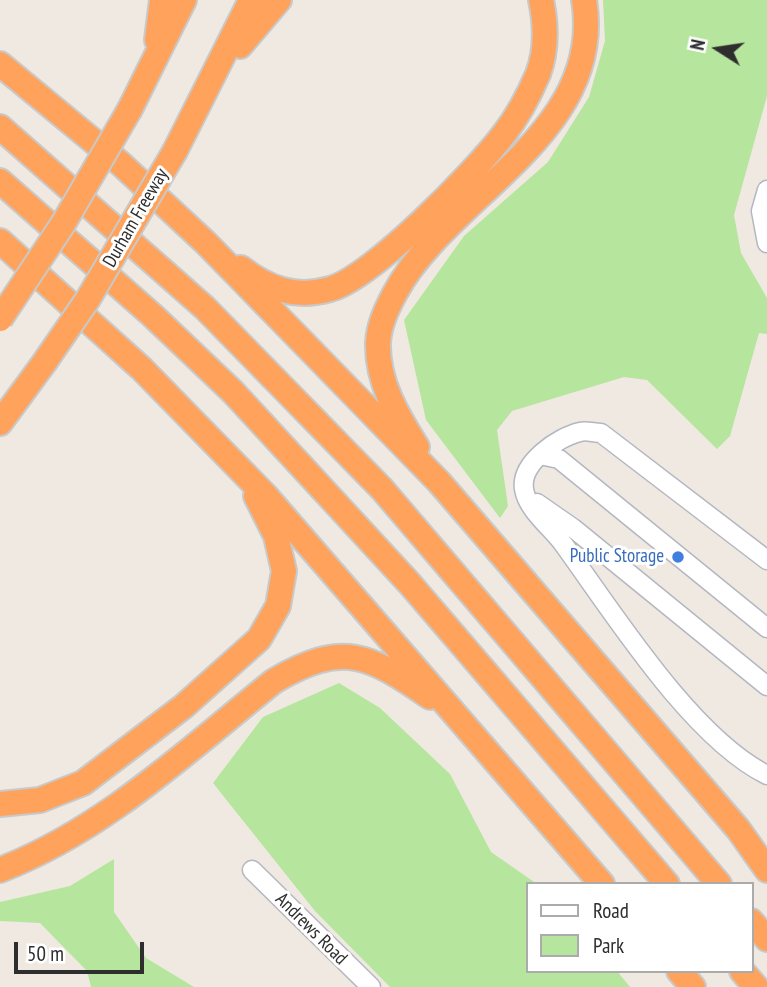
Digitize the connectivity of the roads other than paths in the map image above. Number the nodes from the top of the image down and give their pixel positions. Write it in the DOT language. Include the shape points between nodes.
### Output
graph roads {
  1 [pos="162,0"];
  2 [pos="184,0"];
  3 [pos="251,0"];
  4 [pos="279,0"];
  5 [pos="541,0"];
  6 [pos="584,0"];
  7 [pos="154,61"];
  8 [pos="0,64"];
  9 [pos="213,79"];
  10 [pos="0,127"];
  11 [pos="0,181"];
  12 [pos="767,190"];
  13 [pos="0,241"];
  14 [pos="206,243"];
  15 [pos="767,243"];
  16 [pos="0,319"];
  17 [pos="0,423"];
  18 [pos="540,455"];
  19 [pos="244,474"];
  20 [pos="439,482"];
  21 [pos="528,499"];
  22 [pos="767,560"];
  23 [pos="767,628"];
  24 [pos="767,686"];
  25 [pos="456,714"];
  26 [pos="767,775"];
  27 [pos="0,804"];
  28 [pos="738,830"];
  29 [pos="767,855"];
  30 [pos="0,870"];
  31 [pos="252,870"];
  32 [pos="767,870"];
  33 [pos="600,882"];
  34 [pos="665,882"];
  35 [pos="717,882"];
  36 [pos="753,923"];
  37 [pos="767,939"];
  38 [pos="681,973"];
  39 [pos="744,973"];
  40 [pos="371,987"];
  41 [pos="693,987"];
  42 [pos="756,987"];
  1 -- 7 [label="highway"];
  2 -- 7 [label="highway"];
  3 -- 9 [label="highway, Durham Freeway"];
  4 -- 9 [label="highway"];
  5 -- 14 [label="highway" via="545,39 539,70 512,122 443,198 363,274 311,293 277,289"];
  6 -- 20 [label="highway" via="578,69 556,114 520,159 406,272 379,328 384,387"];
  7 -- 16 [label="highway, bridge" via="63,225"];
  8 -- 14 [label="highway" via="121,164"];
  9 -- 17 [label="highway, Durham Freeway, bridge" via="88,299"];
  10 -- 35 [label="highway" via="205,308 382,489"];
  11 -- 34 [label="highway" via="233,392 410,584"];
  12 -- 15 [label="street" via="761,211"];
  13 -- 19 [label="highway" via="142,369"];
  14 -- 20 [label="highway"];
  18 -- 21 [label="street" via="528,469 523,489"];
  18 -- 22 [label="street" via="582,431 601,433"];
  18 -- 23 [label="street" via="559,459"];
  19 -- 25 [label="highway"];
  19 -- 27 [label="highway" via="283,554 278,606 259,639 184,706 83,783 40,800"];
  20 -- 28 [label="highway"];
  21 -- 24 [label="street" via="573,528"];
  21 -- 26 [label="street" via="694,717 732,752"];
  25 -- 30 [label="highway" via="394,671 368,659 335,657 312,662 274,681 88,825"];
  25 -- 33 [label="highway"];
  28 -- 29 [label="highway"];
  28 -- 32 [label="highway"];
  31 -- 40 [label="street, Andrews Road"];
  36 -- 37 [label="highway"];
  38 -- 41 [label="highway"];
  39 -- 42 [label="highway"];
}
